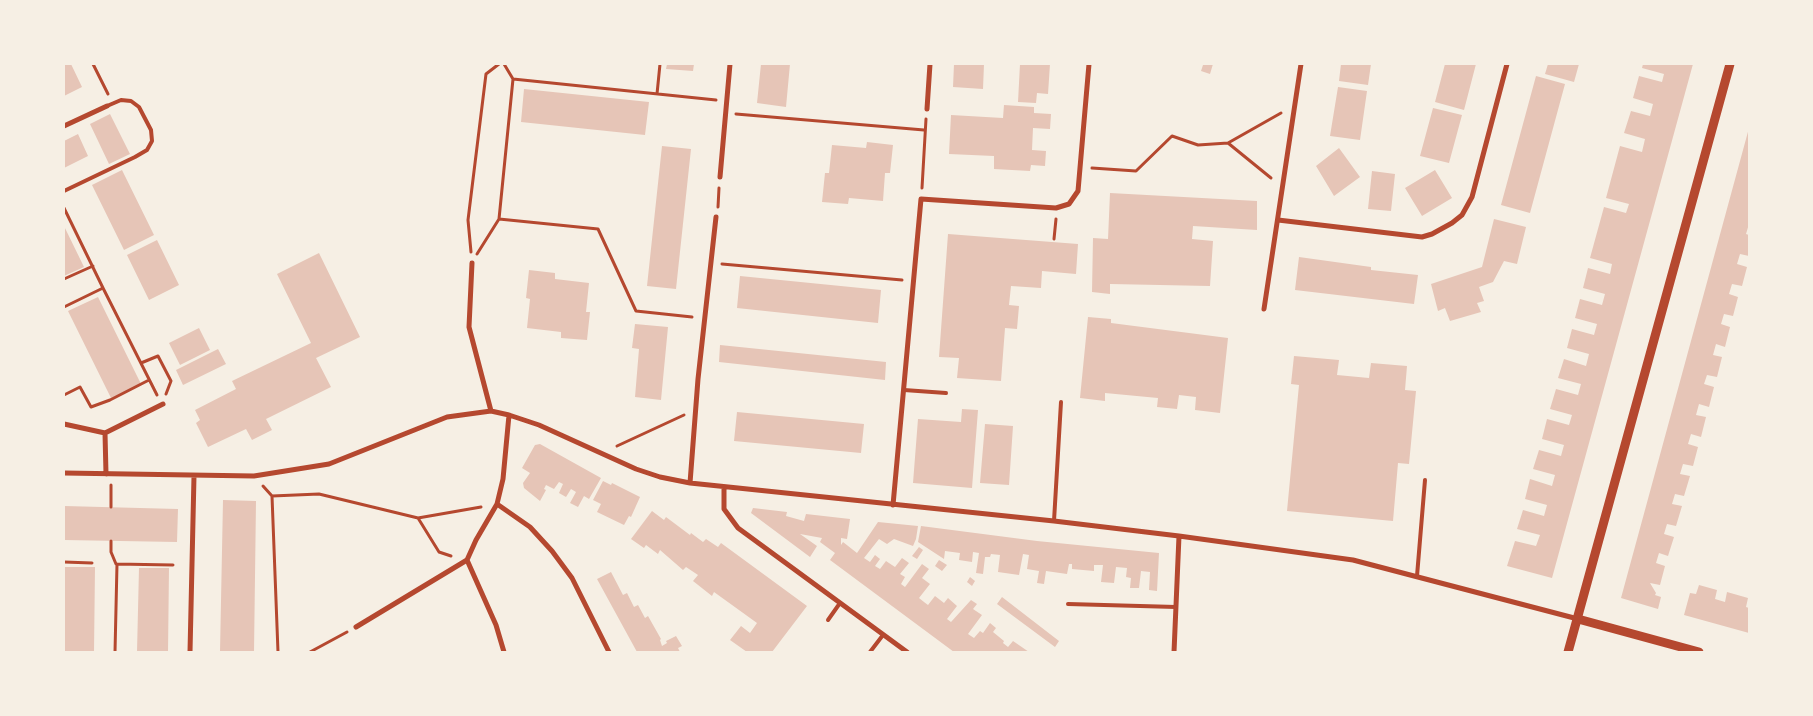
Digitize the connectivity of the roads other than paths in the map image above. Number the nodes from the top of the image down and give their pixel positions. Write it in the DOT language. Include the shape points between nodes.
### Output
graph roads {
  1 [pos="730,64"];
  2 [pos="930,64"];
  3 [pos="1089,64"];
  4 [pos="1302,64"];
  5 [pos="1508,64"];
  6 [pos="1730,64"];
  7 [pos="107,106"];
  8 [pos="927,109"];
  9 [pos="64,126"];
  10 [pos="720,177"];
  11 [pos="64,191"];
  12 [pos="716,217"];
  13 [pos="1278,220"];
  14 [pos="472,263"];
  15 [pos="1264,309"];
  16 [pos="904,390"];
  17 [pos="946,393"];
  18 [pos="1061,402"];
  19 [pos="162,404"];
  20 [pos="491,411"];
  21 [pos="509,415"];
  22 [pos="64,424"];
  23 [pos="105,433"];
  24 [pos="64,474"];
  25 [pos="109,474"];
  26 [pos="194,476"];
  27 [pos="1425,480"];
  28 [pos="690,483"];
  29 [pos="724,487"];
  30 [pos="497,504"];
  31 [pos="894,505"];
  32 [pos="1054,521"];
  33 [pos="1180,536"];
  34 [pos="467,560"];
  35 [pos="1417,576"];
  36 [pos="840,603"];
  37 [pos="1068,604"];
  38 [pos="1176,607"];
  39 [pos="1578,619"];
  40 [pos="828,620"];
  41 [pos="356,627"];
  42 [pos="883,634"];
  43 [pos="1674,649"];
  44 [pos="190,652"];
  45 [pos="504,652"];
  46 [pos="609,652"];
  47 [pos="870,652"];
  48 [pos="907,652"];
  49 [pos="1174,652"];
  50 [pos="1568,652"];
  51 [pos="1699,652"];
  1 -- 10 [label="street"];
  2 -- 8 [label="street"];
  3 -- 16 [label="street" via="1078,191 1069,204 1056,208 921,199"];
  4 -- 13 [label="street"];
  5 -- 13 [label="street" via="1472,197 1462,216 1452,223 1422,237"];
  6 -- 39 [label="street"];
  7 -- 9 [label="street"];
  7 -- 11 [label="lane" via="121,100 131,101 139,107 152,141 147,150"];
  12 -- 28 [label="street"];
  13 -- 15 [label="street"];
  14 -- 20 [label="street" via="469,328"];
  16 -- 17 [label="lane"];
  16 -- 31 [label="street"];
  18 -- 32 [label="lane"];
  19 -- 23 [label="street"];
  20 -- 21 [label="street"];
  20 -- 26 [label="street" via="447,417 329,464 254,476"];
  21 -- 28 [label="street" via="540,425 636,469"];
  21 -- 30 [label="street" via="503,480"];
  22 -- 23 [label="street"];
  23 -- 25 [label="street"];
  24 -- 25 [label="street"];
  25 -- 26 [label="street"];
  26 -- 44 [label="street"];
  27 -- 35 [label="lane"];
  28 -- 29 [label="street"];
  29 -- 31 [label="street"];
  29 -- 36 [label="street" via="724,509 738,528"];
  30 -- 34 [label="street"];
  30 -- 46 [label="street" via="530,527 552,551 572,578"];
  31 -- 32 [label="street"];
  32 -- 33 [label="street"];
  33 -- 35 [label="street" via="1353,560"];
  33 -- 38 [label="street"];
  34 -- 41 [label="street"];
  34 -- 45 [label="street" via="496,625"];
  35 -- 39 [label="street"];
  36 -- 40 [label="lane"];
  36 -- 42 [label="street"];
  37 -- 38 [label="lane"];
  38 -- 49 [label="street"];
  39 -- 43 [label="street"];
  39 -- 50 [label="street"];
  42 -- 47 [label="lane"];
  42 -- 48 [label="street"];
  43 -- 51 [label="street"];
}
